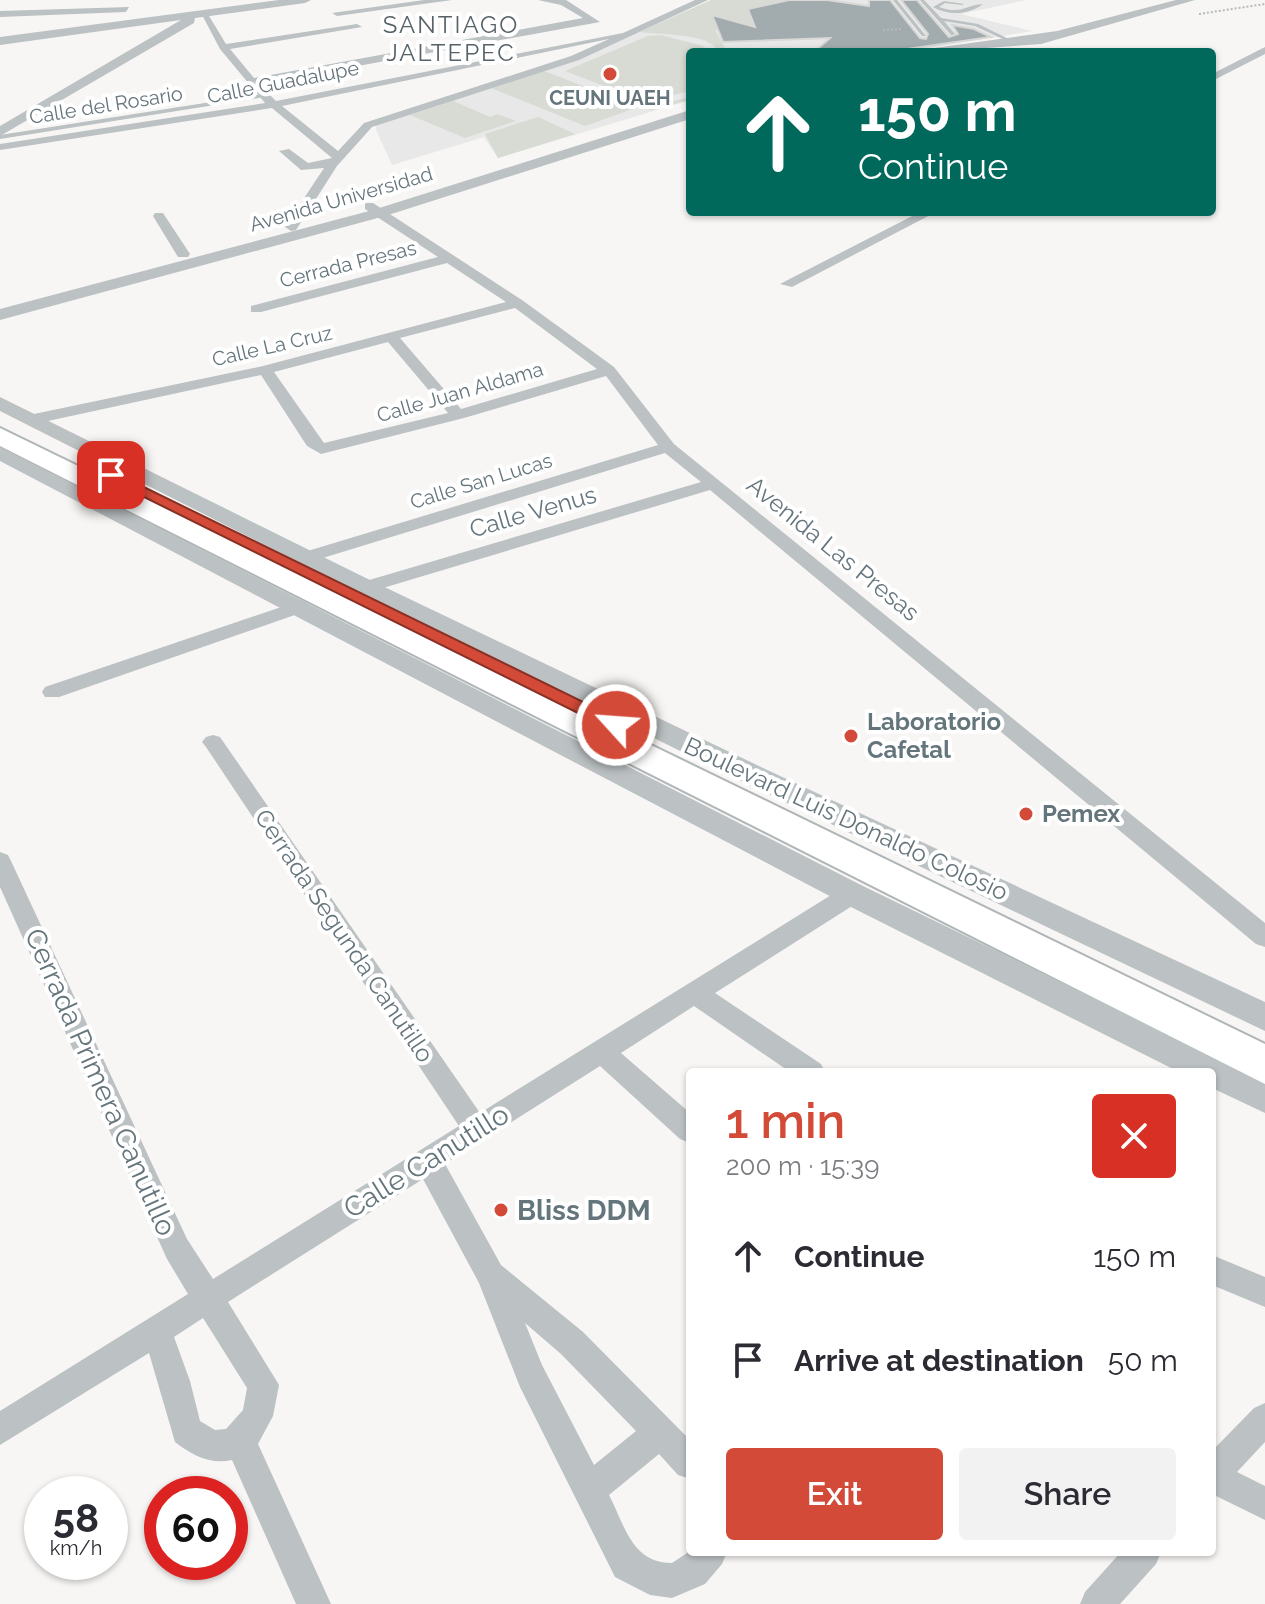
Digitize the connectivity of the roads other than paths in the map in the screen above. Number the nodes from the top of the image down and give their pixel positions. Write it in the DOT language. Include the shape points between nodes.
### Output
graph roads {
  1 [pos="305,0"];
  2 [pos="447,0"];
  3 [pos="543,0"];
  4 [pos="703,0"];
  5 [pos="895,0"];
  6 [pos="1189,0"];
  7 [pos="925,1"];
  8 [pos="218,2"];
  9 [pos="964,2"];
  10 [pos="930,8"];
  11 [pos="126,9"];
  12 [pos="902,9"];
  13 [pos="203,13"];
  14 [pos="0,14"];
  15 [pos="941,19"];
  16 [pos="589,20"];
  17 [pos="1071,32"];
  18 [pos="953,34"];
  19 [pos="621,35"];
  20 [pos="924,35"];
  21 [pos="0,41"];
  22 [pos="1011,43"];
  23 [pos="223,47"];
  24 [pos="950,48"];
  25 [pos="1265,50"];
  26 [pos="1216,76"];
  27 [pos="251,82"];
  28 [pos="263,96"];
  29 [pos="273,105"];
  30 [pos="686,105"];
  31 [pos="686,115"];
  32 [pos="0,135"];
  33 [pos="0,147"];
  34 [pos="285,151"];
  35 [pos="336,161"];
  36 [pos="374,209"];
  37 [pos="159,216"];
  38 [pos="922,216"];
  39 [pos="291,227"];
  40 [pos="183,254"];
  41 [pos="451,258"];
  42 [pos="787,284"];
  43 [pos="0,301"];
  44 [pos="517,303"];
  45 [pos="256,309"];
  46 [pos="0,315"];
  47 [pos="392,338"];
  48 [pos="265,370"];
  49 [pos="609,370"];
  50 [pos="0,403"];
  51 [pos="458,415"];
  52 [pos="34,419"];
  53 [pos="0,420"];
  54 [pos="0,436"];
  55 [pos="668,447"];
  56 [pos="0,453"];
  57 [pos="713,484"];
  58 [pos="215,535"];
  59 [pos="279,567"];
  60 [pos="366,587"];
  61 [pos="302,606"];
  62 [pos="52,692"];
  63 [pos="213,742"];
  64 [pos="0,861"];
  65 [pos="852,894"];
  66 [pos="1265,937"];
  67 [pos="694,993"];
  68 [pos="1265,1017"];
  69 [pos="1265,1044"];
  70 [pos="601,1051"];
  71 [pos="1265,1065"];
  72 [pos="806,1068"];
  73 [pos="1204,1068"];
  74 [pos="1216,1074"];
  75 [pos="1265,1098"];
  76 [pos="686,1126"];
  77 [pos="476,1129"];
  78 [pos="428,1160"];
  79 [pos="1216,1272"];
  80 [pos="490,1274"];
  81 [pos="1265,1292"];
  82 [pos="207,1300"];
  83 [pos="156,1331"];
  84 [pos="1265,1419"];
  85 [pos="0,1429"];
  86 [pos="660,1433"];
  87 [pos="240,1442"];
  88 [pos="686,1459"];
  89 [pos="1216,1472"];
  90 [pos="1216,1478"];
  91 [pos="588,1491"];
  92 [pos="1265,1503"];
  93 [pos="708,1556"];
  94 [pos="1140,1556"];
  95 [pos="314,1604"];
  96 [pos="1097,1604"];
  1 -- 13 [label="street"];
  2 -- 23 [label="street" via="332,9 357,27"];
  3 -- 16 [label="street" via="563,2"];
  4 -- 19 [label="street"];
  5 -- 12 [label="lane"];
  6 -- 17 [label="street"];
  7 -- 10 [label="lane"];
  8 -- 13 [label="street"];
  9 -- 9 [label="lane" via="944,2 935,7 958,12 981,4"];
  10 -- 12 [label="lane"];
  10 -- 15 [label="lane"];
  11 -- 14 [label="street"];
  12 -- 20 [label="lane"];
  13 -- 21 [label="street"];
  13 -- 23 [label="street"];
  13 -- 32 [label="street"];
  15 -- 18 [label="lane"];
  15 -- 22 [label="lane" via="976,25"];
  16 -- 19 [label="street"];
  16 -- 27 [label="street"];
  17 -- 22 [label="street"];
  17 -- 22 [label="street" via="1059,46"];
  19 -- 29 [label="street, Calle Guadalupe"];
  19 -- 35 [label="street" via="575,58 368,125"];
  22 -- 24 [label="street"];
  23 -- 27 [label="street"];
  25 -- 26 [label="street"];
  27 -- 28 [label="street"];
  28 -- 29 [label="street"];
  28 -- 32 [label="lane, Calle del Rosario"];
  29 -- 33 [label="street, Calle Guadalupe"];
  29 -- 35 [label="street"];
  30 -- 36 [label="street, Avenida Universidad"];
  31 -- 36 [label="street, Avenida Universidad"];
  34 -- 35 [label="street" via="305,167"];
  35 -- 39 [label="street"];
  36 -- 39 [label="street, Avenida Universidad"];
  36 -- 41 [label="street, Avenida Las Presas"];
  36 -- 46 [label="street, Avenida Universidad"];
  37 -- 40 [label="street"];
  38 -- 42 [label="street"];
  39 -- 40 [label="street, Avenida Universidad"];
  40 -- 43 [label="street, Avenida Universidad"];
  41 -- 44 [label="street, Avenida Las Presas"];
  41 -- 45 [label="street, Cerrada Presas"];
  44 -- 47 [label="street, Calle La Cruz"];
  44 -- 49 [label="street, Avenida Las Presas"];
  47 -- 48 [label="street, Calle La Cruz"];
  47 -- 51 [label="street"];
  48 -- 51 [label="street, Calle Juan Aldama" via="321,449"];
  48 -- 52 [label="street, Calle La Cruz"];
  49 -- 51 [label="street, Calle Juan Aldama"];
  49 -- 55 [label="street, Avenida Las Presas"];
  50 -- 52 [label="street, Boulevard Luis Donaldo Colosio"];
  52 -- 59 [label="street, Boulevard Luis Donaldo Colosio"];
  53 -- 58 [label="main road"];
  54 -- 58 [label="main road"];
  55 -- 57 [label="street, Avenida Las Presas"];
  55 -- 59 [label="street, Calle San Lucas"];
  56 -- 59 [label="street, Boulevard Luis Donaldo Colosio"];
  57 -- 60 [label="street, Calle Venus"];
  57 -- 66 [label="street, Avenida Las Presas"];
  58 -- 59 [label="main road"];
  59 -- 60 [label="street, Boulevard Luis Donaldo Colosio"];
  59 -- 61 [label="street, Boulevard Luis Donaldo Colosio"];
  59 -- 69 [label="main road"];
  59 -- 71 [label="main road"];
  60 -- 68 [label="street, Boulevard Luis Donaldo Colosio"];
  61 -- 62 [label="street"];
  61 -- 65 [label="street, Boulevard Luis Donaldo Colosio"];
  63 -- 77 [label="street, Cerrada Segunda Canutillo"];
  64 -- 82 [label="street, Cerrada Primera Canutillo" via="177,1249"];
  65 -- 67 [label="street, Calle Canutillo"];
  65 -- 73 [label="street, Boulevard Luis Donaldo Colosio"];
  67 -- 70 [label="street, Calle Canutillo"];
  67 -- 72 [label="street"];
  70 -- 76 [label="street"];
  70 -- 77 [label="street, Calle Canutillo"];
  74 -- 75 [label="street, Boulevard Luis Donaldo Colosio"];
  77 -- 78 [label="street, Calle Canutillo"];
  78 -- 80 [label="street"];
  78 -- 82 [label="street, Calle Canutillo"];
  79 -- 81 [label="street"];
  80 -- 86 [label="street" via="572,1343"];
  80 -- 91 [label="street" via="531,1376"];
  82 -- 83 [label="street, Calle Canutillo"];
  82 -- 87 [label="street, Cerrada Primera Canutillo" via="263,1385 258,1416"];
  83 -- 85 [label="street, Calle Canutillo"];
  83 -- 87 [label="street" via="186,1431 208,1445"];
  84 -- 89 [label="street"];
  86 -- 88 [label="street"];
  86 -- 91 [label="street"];
  87 -- 95 [label="street"];
  90 -- 92 [label="street"];
  91 -- 93 [label="street" via="627,1565 644,1578 665,1582 685,1577"];
  94 -- 96 [label="street"];
}
